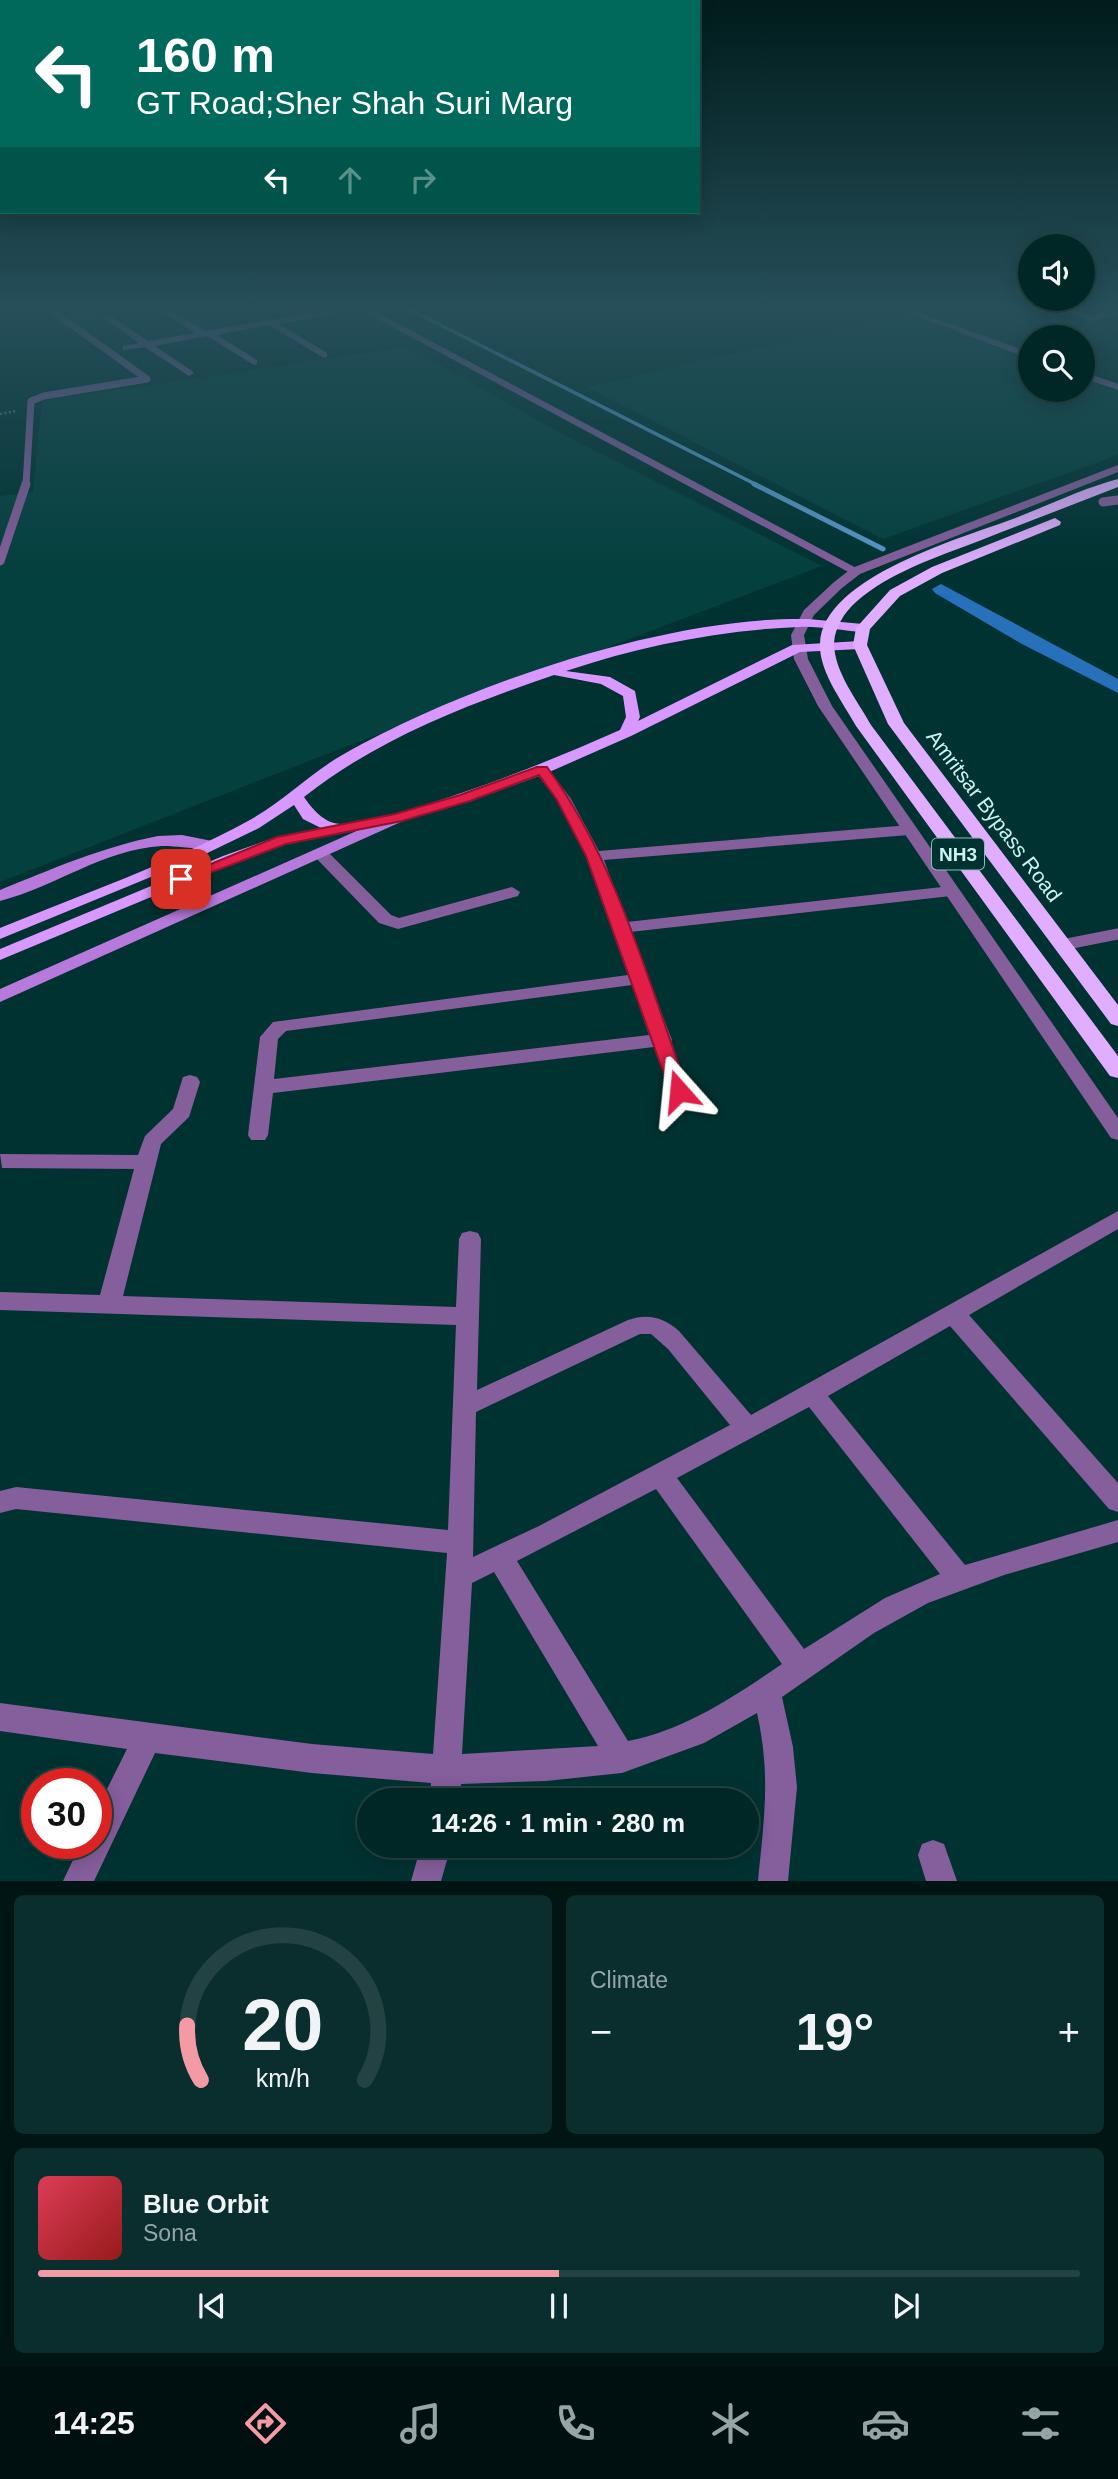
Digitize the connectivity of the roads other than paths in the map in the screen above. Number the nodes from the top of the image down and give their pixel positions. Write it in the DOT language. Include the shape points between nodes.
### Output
graph roads {
  1 [pos="51,395"];
  2 [pos="525,395"];
  3 [pos="1118,468"];
  4 [pos="1118,482"];
  5 [pos="1118,498"];
  6 [pos="0,561"];
  7 [pos="856,571"];
  8 [pos="803,623"];
  9 [pos="830,626"];
  10 [pos="862,637"];
  11 [pos="826,645"];
  12 [pos="797,648"];
  13 [pos="542,674"];
  14 [pos="626,733"];
  15 [pos="542,770"];
  16 [pos="296,797"];
  17 [pos="397,818"];
  18 [pos="337,829"];
  19 [pos="909,830"];
  20 [pos="211,845"];
  21 [pos="320,853"];
  22 [pos="594,856"];
  23 [pos="951,891"];
  24 [pos="512,892"];
  25 [pos="0,896"];
  26 [pos="620,928"];
  27 [pos="1118,933"];
  28 [pos="0,934"];
  29 [pos="1062,945"];
  30 [pos="0,955"];
  31 [pos="638,979"];
  32 [pos="0,996"];
  33 [pos="1118,1019"];
  34 [pos="663,1040"];
  35 [pos="1118,1071"];
  36 [pos="190,1082"];
  37 [pos="264,1087"];
  38 [pos="679,1091"];
  39 [pos="1118,1133"];
  40 [pos="258,1135"];
  41 [pos="2,1161"];
  42 [pos="146,1162"];
  43 [pos="1118,1219"];
  44 [pos="470,1239"];
  45 [pos="0,1301"];
  46 [pos="109,1305"];
  47 [pos="952,1312"];
  48 [pos="467,1316"];
  49 [pos="812,1394"];
  50 [pos="466,1406"];
  51 [pos="747,1428"];
  52 [pos="659,1475"];
  53 [pos="1118,1501"];
  54 [pos="0,1502"];
  55 [pos="1118,1531"];
  56 [pos="458,1543"];
  57 [pos="499,1558"];
  58 [pos="459,1576"];
  59 [pos="961,1580"];
  60 [pos="800,1666"];
  61 [pos="766,1690"];
  62 [pos="0,1717"];
  63 [pos="147,1738"];
  64 [pos="622,1759"];
  65 [pos="448,1771"];
  66 [pos="447,1788"];
  67 [pos="433,1858"];
  68 [pos="78,1881"];
  69 [pos="426,1881"];
  70 [pos="773,1881"];
  1 -- 6 [label="lane" via="31,401 26,492"];
  2 -- 7 [label="street"];
  3 -- 7 [label="street"];
  4 -- 9 [label="highway" via="896,570 854,597"];
  5 -- 10 [label="highway" via="911,582 879,607"];
  7 -- 8 [label="street" via="821,599"];
  8 -- 9 [label="main road"];
  8 -- 12 [label="street"];
  8 -- 13 [label="main road" via="665,641"];
  9 -- 10 [label="main road"];
  9 -- 11 [label="highway"];
  10 -- 11 [label="main road"];
  10 -- 29 [label="highway, Amritsar Bypass Road / NH3" via="896,724"];
  11 -- 12 [label="main road"];
  11 -- 35 [label="highway, NH3" via="830,664 863,726"];
  12 -- 14 [label="main road"];
  12 -- 19 [label="street" via="825,706"];
  13 -- 14 [label="main road" via="587,676 620,686 634,704"];
  13 -- 16 [label="main road" via="346,759"];
  14 -- 15 [label="main road"];
  15 -- 17 [label="main road"];
  15 -- 22 [label="street" via="564,799"];
  16 -- 18 [label="main road" via="309,816"];
  16 -- 20 [label="main road" via="256,824"];
  17 -- 18 [label="main road"];
  17 -- 21 [label="main road"];
  18 -- 30 [label="main road" via="282,840 229,859"];
  19 -- 22 [label="street"];
  19 -- 23 [label="street"];
  20 -- 25 [label="main road" via="177,840 148,843"];
  20 -- 28 [label="main road"];
  21 -- 24 [label="street" via="385,919 398,925"];
  21 -- 32 [label="main road"];
  22 -- 26 [label="street"];
  23 -- 26 [label="street"];
  23 -- 39 [label="street"];
  26 -- 31 [label="street"];
  27 -- 29 [label="lane"];
  29 -- 33 [label="highway, Amritsar Bypass Road / NH3"];
  31 -- 34 [label="street"];
  31 -- 37 [label="street" via="280,1026 270,1037"];
  34 -- 37 [label="street"];
  34 -- 38 [label="street"];
  36 -- 42 [label="street" via="182,1112 152,1141"];
  37 -- 40 [label="street"];
  41 -- 42 [label="street"];
  42 -- 46 [label="street"];
  43 -- 47 [label="street"];
  44 -- 48 [label="street"];
  45 -- 46 [label="street"];
  46 -- 48 [label="street"];
  47 -- 49 [label="street"];
  47 -- 53 [label="street"];
  48 -- 50 [label="street"];
  49 -- 51 [label="street"];
  49 -- 59 [label="street"];
  50 -- 51 [label="street" via="650,1323 676,1342"];
  50 -- 56 [label="street"];
  51 -- 52 [label="street"];
  52 -- 57 [label="street"];
  52 -- 60 [label="street"];
  54 -- 56 [label="street" via="16,1498"];
  55 -- 59 [label="street"];
  56 -- 58 [label="street"];
  57 -- 58 [label="street"];
  57 -- 64 [label="street"];
  58 -- 65 [label="street"];
  59 -- 60 [label="street" via="897,1605"];
  60 -- 61 [label="street"];
  61 -- 64 [label="street" via="665,1745"];
  61 -- 70 [label="street" via="779,1747 782,1787"];
  62 -- 63 [label="street"];
  63 -- 65 [label="street" via="363,1766"];
  63 -- 68 [label="street"];
  64 -- 65 [label="street"];
  65 -- 66 [label="street"];
  67 -- 69 [label="street"];
}
